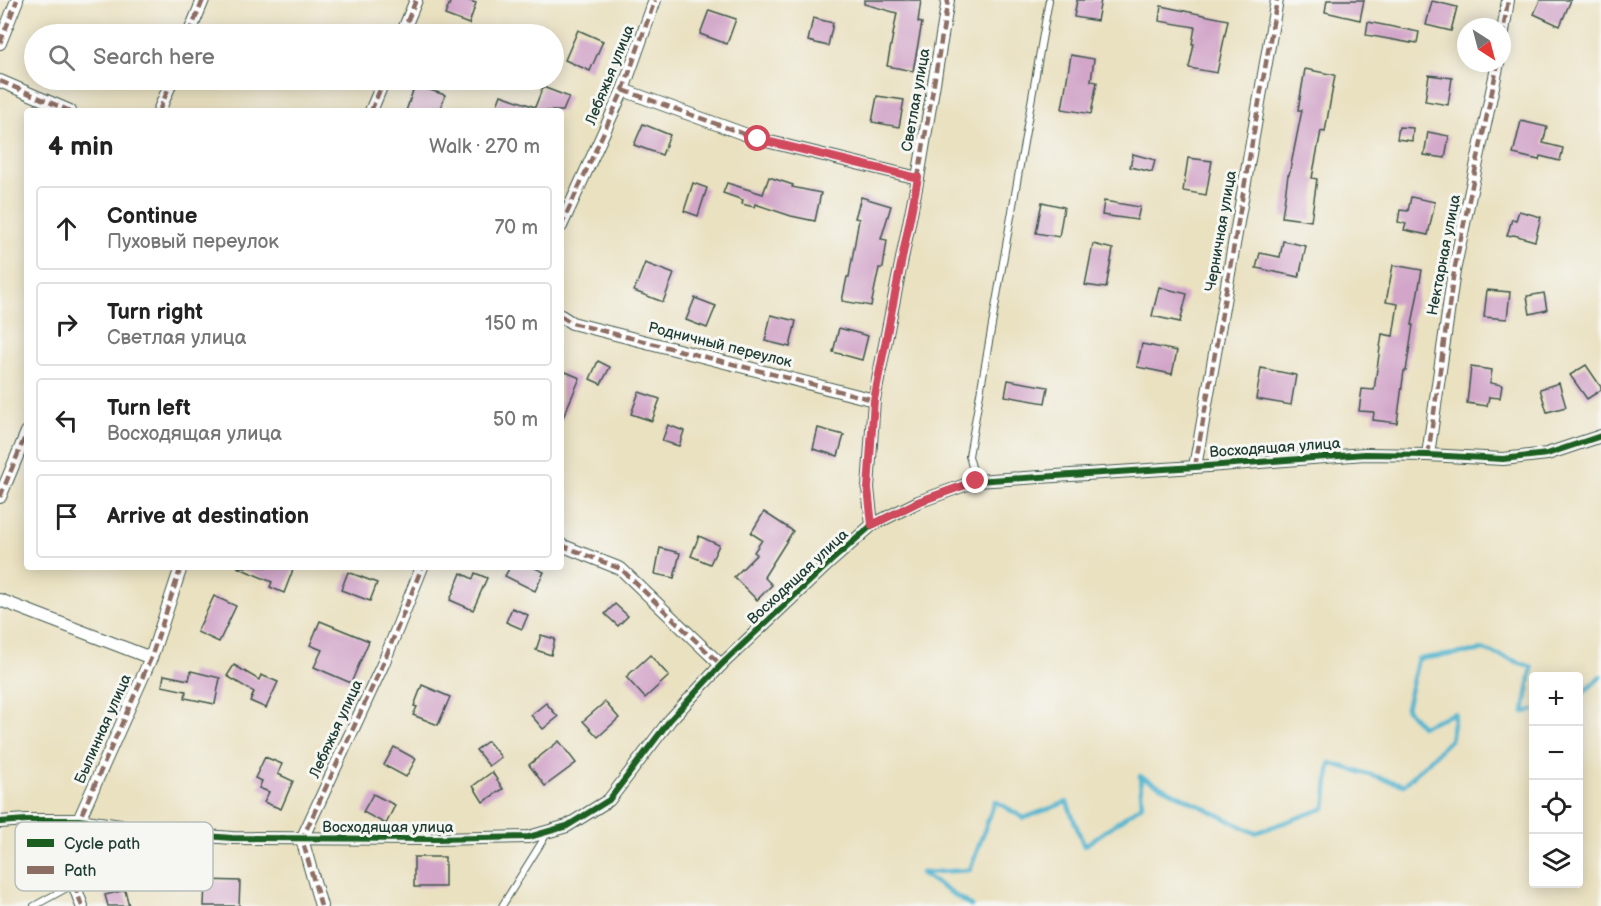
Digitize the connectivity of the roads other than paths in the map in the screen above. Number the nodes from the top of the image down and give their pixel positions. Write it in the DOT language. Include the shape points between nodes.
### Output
graph roads {
  1 [pos="17,0"];
  2 [pos="203,0"];
  3 [pos="416,0"];
  4 [pos="655,0"];
  5 [pos="948,0"];
  6 [pos="1049,0"];
  7 [pos="1277,0"];
  8 [pos="1508,0"];
  9 [pos="1505,18"];
  10 [pos="193,24"];
  11 [pos="406,24"];
  12 [pos="0,43"];
  13 [pos="1496,72"];
  14 [pos="0,81"];
  15 [pos="168,90"];
  16 [pos="380,90"];
  17 [pos="622,90"];
  18 [pos="63,108"];
  19 [pos="160,108"];
  20 [pos="372,108"];
  21 [pos="918,178"];
  22 [pos="564,219"];
  23 [pos="564,317"];
  24 [pos="874,400"];
  25 [pos="1601,436"];
  26 [pos="24,439"];
  27 [pos="1428,455"];
  28 [pos="1196,467"];
  29 [pos="976,481"];
  30 [pos="0,497"];
  31 [pos="872,525"];
  32 [pos="564,546"];
  33 [pos="180,570"];
  34 [pos="421,570"];
  35 [pos="0,600"];
  36 [pos="151,658"];
  37 [pos="721,665"];
  38 [pos="79,820"];
  39 [pos="0,822"];
  40 [pos="93,822"];
  41 [pos="548,831"];
  42 [pos="213,836"];
  43 [pos="302,839"];
  44 [pos="61,891"];
  45 [pos="77,891"];
  46 [pos="34,906"];
  47 [pos="82,906"];
  48 [pos="321,906"];
  49 [pos="502,906"];
  1 -- 12 [label="street"];
  2 -- 10 [label="street"];
  3 -- 11 [label="street"];
  4 -- 17 [label="street, Лебяжья улица"];
  5 -- 21 [label="street, Светлая улица"];
  6 -- 29 [label="lane" via="969,456"];
  7 -- 28 [label="street, Черничная улица"];
  8 -- 9 [label="street"];
  13 -- 27 [label="street, Нектарная улица" via="1454,271"];
  14 -- 18 [label="street"];
  15 -- 19 [label="street"];
  16 -- 20 [label="street"];
  17 -- 21 [label="street" via="758,139"];
  17 -- 22 [label="street, Лебяжья улица"];
  21 -- 24 [label="street, Светлая улица"];
  23 -- 24 [label="street, Родничный переулок" via="572,323"];
  24 -- 31 [label="street, Светлая улица" via="868,488"];
  25 -- 27 [label="street, Восходящая улица" via="1547,454 1503,459"];
  26 -- 30 [label="street"];
  27 -- 28 [label="street, Восходящая улица" via="1365,454"];
  28 -- 29 [label="street, Восходящая улица"];
  29 -- 31 [label="street, Восходящая улица" via="918,502"];
  31 -- 37 [label="street, Восходящая улица"];
  32 -- 37 [label="street" via="621,569"];
  33 -- 36 [label="street, Былинная улица"];
  34 -- 43 [label="street, Лебяжья улица" via="383,664"];
  35 -- 36 [label="street"];
  36 -- 38 [label="street, Былинная улица"];
  37 -- 41 [label="street, Восходящая улица" via="670,720 609,800 567,826"];
  38 -- 39 [label="street, Восходящая улица"];
  38 -- 40 [label="street, Восходящая улица"];
  41 -- 43 [label="street, Восходящая улица" via="529,837"];
  41 -- 49 [label="lane"];
  42 -- 43 [label="street, Восходящая улица"];
  43 -- 48 [label="street"];
  44 -- 46 [label="lane"];
  45 -- 47 [label="street, Былинная улица"];
}
